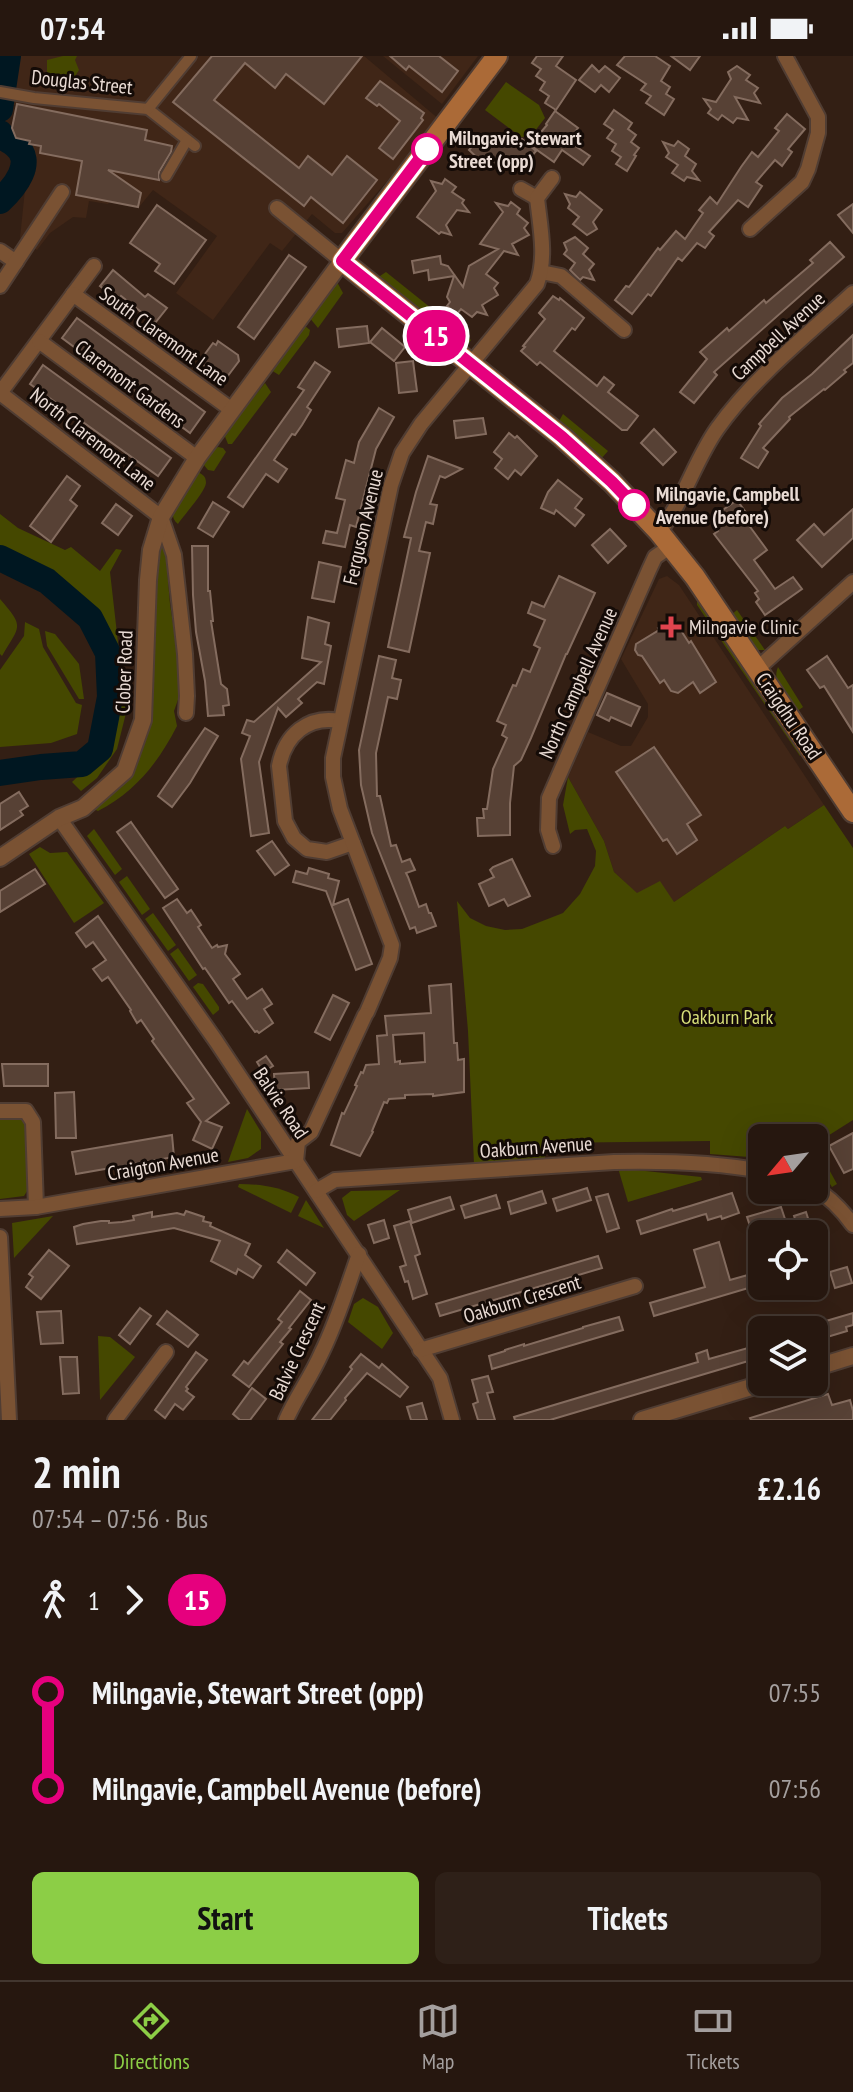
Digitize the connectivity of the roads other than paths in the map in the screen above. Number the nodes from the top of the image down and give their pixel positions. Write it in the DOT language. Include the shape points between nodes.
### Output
graph roads {
  1 [pos="191,56"];
  2 [pos="497,56"];
  3 [pos="785,56"];
  4 [pos="5,93"];
  5 [pos="148,109"];
  6 [pos="166,176"];
  7 [pos="552,178"];
  8 [pos="521,189"];
  9 [pos="62,192"];
  10 [pos="537,198"];
  11 [pos="277,208"];
  12 [pos="750,229"];
  13 [pos="0,251"];
  14 [pos="342,261"];
  15 [pos="16,262"];
  16 [pos="94,266"];
  17 [pos="541,272"];
  18 [pos="0,286"];
  19 [pos="853,293"];
  20 [pos="73,294"];
  21 [pos="624,330"];
  22 [pos="39,341"];
  23 [pos="470,364"];
  24 [pos="0,393"];
  25 [pos="232,410"];
  26 [pos="197,458"];
  27 [pos="161,517"];
  28 [pos="665,539"];
  29 [pos="853,582"];
  30 [pos="757,669"];
  31 [pos="186,713"];
  32 [pos="340,721"];
  33 [pos="853,812"];
  34 [pos="59,818"];
  35 [pos="353,843"];
  36 [pos="553,846"];
  37 [pos="0,858"];
  38 [pos="0,1111"];
  39 [pos="296,1161"];
  40 [pos="748,1169"];
  41 [pos="316,1191"];
  42 [pos="828,1197"];
  43 [pos="36,1207"];
  44 [pos="0,1209"];
  45 [pos="853,1225"];
  46 [pos="0,1237"];
  47 [pos="359,1254"];
  48 [pos="635,1286"];
  49 [pos="420,1350"];
  50 [pos="166,1352"];
  51 [pos="853,1356"];
  52 [pos="828,1364"];
  53 [pos="748,1388"];
  54 [pos="9,1420"];
  55 [pos="115,1420"];
  56 [pos="286,1420"];
  57 [pos="452,1420"];
  58 [pos="642,1420"];
  1 -- 5 [label="street"];
  2 -- 14 [label="main road"];
  3 -- 12 [label="street" via="818,117 818,133 802,182"];
  4 -- 5 [label="street, Douglas Street"];
  5 -- 6 [label="street, Douglas Street" via="191,143"];
  7 -- 10 [label="street"];
  8 -- 10 [label="street"];
  9 -- 15 [label="street"];
  10 -- 17 [label="street"];
  11 -- 14 [label="street"];
  13 -- 15 [label="street"];
  14 -- 23 [label="main road, Craigdhu Road"];
  14 -- 25 [label="street, Clober Road"];
  15 -- 18 [label="street"];
  16 -- 20 [label="street"];
  17 -- 21 [label="street" via="561,276"];
  17 -- 23 [label="street, Ferguson Avenue" via="537,284"];
  19 -- 28 [label="street, Campbell Avenue" via="749,388 715,432"];
  20 -- 22 [label="street"];
  20 -- 25 [label="street, South Claremont Lane"];
  22 -- 24 [label="street"];
  22 -- 26 [label="street, Claremont Gardens"];
  23 -- 28 [label="main road, Craigdhu Road" via="582,454"];
  23 -- 32 [label="street, Ferguson Avenue" via="402,453"];
  24 -- 27 [label="street, North Claremont Lane"];
  25 -- 26 [label="street, Clober Road"];
  26 -- 27 [label="street, Clober Road"];
  27 -- 31 [label="street" via="180,597"];
  27 -- 34 [label="street, Clober Road" via="148,580 143,720 125,771 83,808"];
  28 -- 30 [label="main road, Craigdhu Road"];
  28 -- 36 [label="street, North Campbell Avenue" via="549,798"];
  29 -- 30 [label="street"];
  30 -- 33 [label="main road, Craigdhu Road"];
  32 -- 35 [label="street, Ferguson Avenue" via="333,777"];
  32 -- 35 [label="street" via="328,718 301,727 279,766 285,821 294,838 307,849 327,852"];
  34 -- 37 [label="street, Clober Road"];
  34 -- 39 [label="street, Balvie Road"];
  35 -- 39 [label="street, Ferguson Avenue" via="392,945 390,958 311,1132 298,1142"];
  38 -- 43 [label="street" via="26,1111 33,1122"];
  39 -- 41 [label="street, Balvie Road"];
  39 -- 43 [label="street, Craigton Avenue"];
  40 -- 41 [label="street, Oakburn Avenue" via="614,1162 335,1180"];
  41 -- 47 [label="street, Balvie Road"];
  42 -- 45 [label="street"];
  43 -- 44 [label="street, Craigton Avenue"];
  46 -- 54 [label="street"];
  47 -- 49 [label="street, Balvie Road"];
  47 -- 56 [label="street, Balvie Crescent" via="325,1345"];
  48 -- 49 [label="street, Oakburn Crescent"];
  49 -- 57 [label="street, Balvie Road" via="440,1378"];
  50 -- 55 [label="street"];
  51 -- 52 [label="street"];
  53 -- 58 [label="street"];
}
